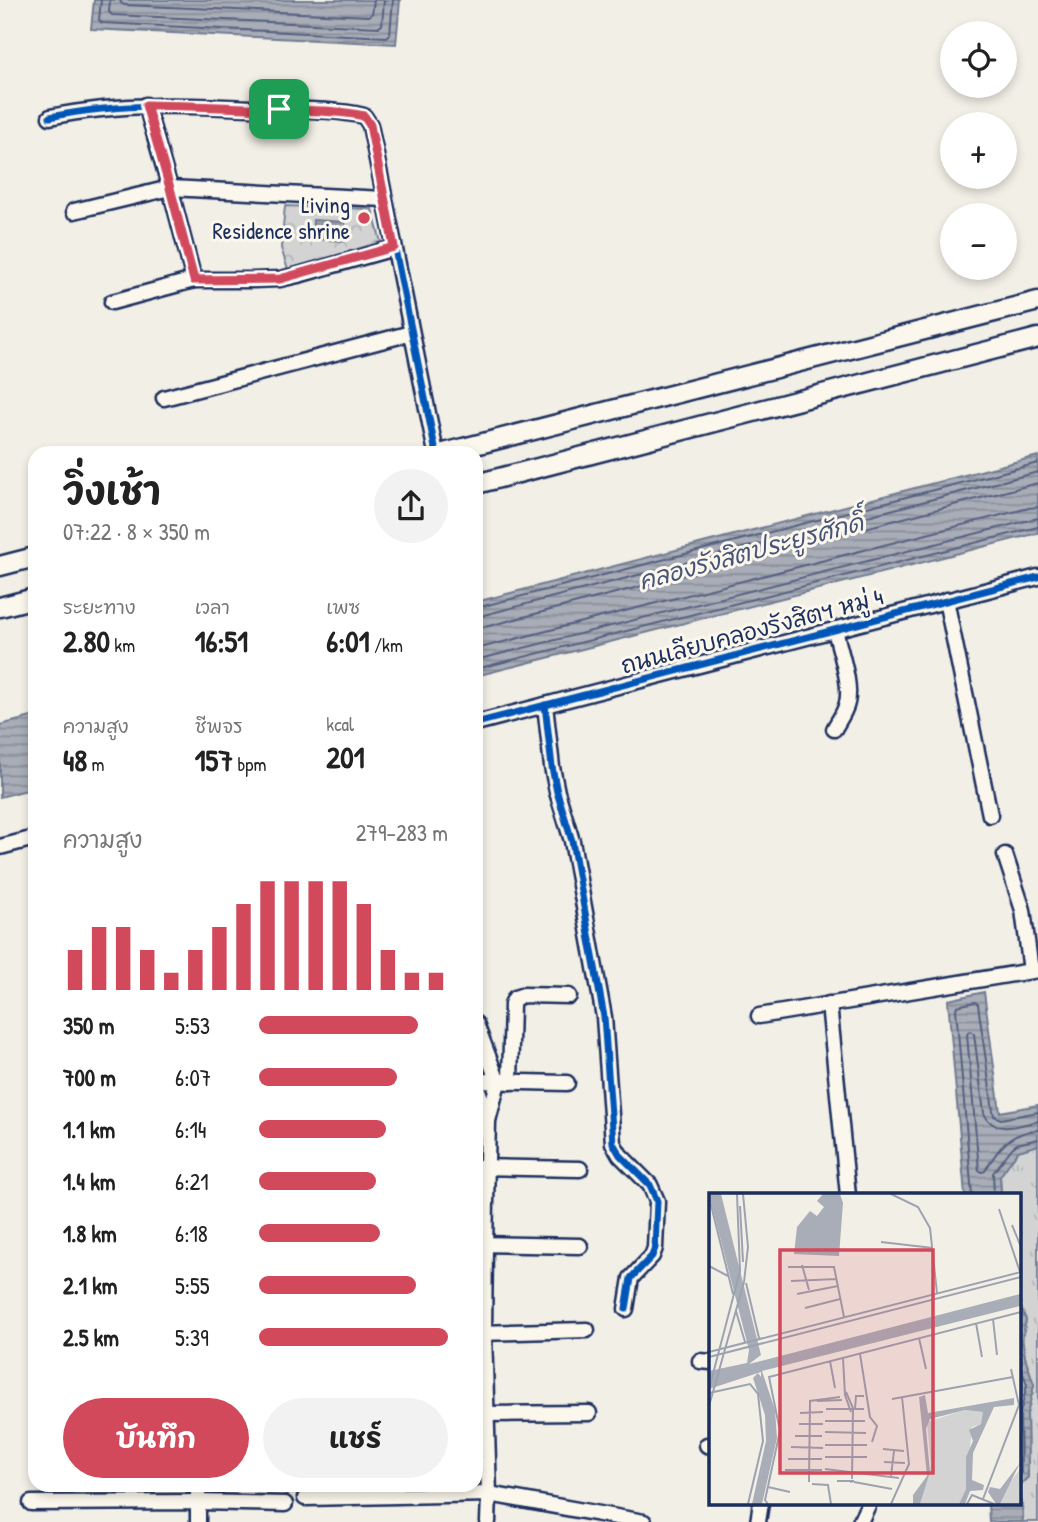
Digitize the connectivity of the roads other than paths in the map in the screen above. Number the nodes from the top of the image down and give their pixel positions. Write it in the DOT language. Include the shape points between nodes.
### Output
graph roads {
  1 [pos="146,105"];
  2 [pos="50,117"];
  3 [pos="170,188"];
  4 [pos="384,199"];
  5 [pos="74,211"];
  6 [pos="394,247"];
  7 [pos="194,280"];
  8 [pos="1038,300"];
  9 [pos="112,302"];
  10 [pos="411,333"];
  11 [pos="1038,338"];
  12 [pos="164,398"];
  13 [pos="435,446"];
  14 [pos="470,446"];
  15 [pos="483,482"];
  16 [pos="28,559"];
  17 [pos="0,566"];
  18 [pos="1038,577"];
  19 [pos="28,600"];
  20 [pos="946,600"];
  21 [pos="0,607"];
  22 [pos="835,629"];
  23 [pos="545,705"];
  24 [pos="483,721"];
  25 [pos="834,729"];
  26 [pos="990,815"];
  27 [pos="28,840"];
  28 [pos="0,847"];
  29 [pos="1005,855"];
  30 [pos="1034,970"];
  31 [pos="569,996"];
  32 [pos="829,1004"];
  33 [pos="759,1016"];
  34 [pos="483,1038"];
  35 [pos="504,1082"];
  36 [pos="483,1083"];
  37 [pos="567,1083"];
  38 [pos="483,1105"];
  39 [pos="488,1121"];
  40 [pos="483,1154"];
  41 [pos="483,1167"];
  42 [pos="580,1169"];
  43 [pos="848,1193"];
  44 [pos="483,1244"];
  45 [pos="580,1246"];
  46 [pos="626,1309"];
  47 [pos="587,1330"];
  48 [pos="483,1333"];
  49 [pos="589,1412"];
  50 [pos="483,1414"];
  51 [pos="483,1434"];
  52 [pos="198,1492"];
  53 [pos="489,1494"];
  54 [pos="305,1498"];
  55 [pos="198,1502"];
  56 [pos="31,1503"];
  57 [pos="285,1504"];
  58 [pos="761,1504"];
  59 [pos="869,1504"];
  60 [pos="198,1522"];
  61 [pos="488,1522"];
  62 [pos="644,1522"];
  63 [pos="758,1522"];
  64 [pos="860,1522"];
  1 -- 2 [label="street"];
  1 -- 3 [label="street"];
  1 -- 4 [label="street" via="364,116 370,125"];
  3 -- 4 [label="street"];
  3 -- 5 [label="street"];
  3 -- 7 [label="street"];
  4 -- 6 [label="street"];
  6 -- 7 [label="street" via="280,279"];
  6 -- 10 [label="street"];
  7 -- 9 [label="street"];
  8 -- 14 [label="main road"];
  10 -- 12 [label="street"];
  10 -- 13 [label="street"];
  11 -- 15 [label="main road"];
  16 -- 17 [label="main road"];
  18 -- 20 [label="street, ถนนเลียบคลองรังสิตฯ หมู่ 4"];
  19 -- 21 [label="main road"];
  20 -- 22 [label="street, ถนนเลียบคลองรังสิตฯ หมู่ 4"];
  20 -- 26 [label="street"];
  22 -- 23 [label="street, ถนนเลียบคลองรังสิตฯ หมู่ 4"];
  22 -- 25 [label="street" via="848,700"];
  23 -- 24 [label="street, ถนนเลียบคลองรังสิตฯ หมู่ 4"];
  23 -- 46 [label="street" via="552,767 572,841 604,1017 613,1143 650,1185 657,1201 655,1248 631,1278"];
  27 -- 28 [label="street"];
  29 -- 30 [label="street" via="1023,910"];
  30 -- 32 [label="street"];
  31 -- 35 [label="street" via="515,998"];
  32 -- 33 [label="street"];
  32 -- 43 [label="street"];
  34 -- 35 [label="street"];
  35 -- 36 [label="street"];
  35 -- 37 [label="street"];
  35 -- 39 [label="street"];
  38 -- 39 [label="street"];
  39 -- 40 [label="street"];
  41 -- 42 [label="street"];
  44 -- 45 [label="street"];
  47 -- 48 [label="street"];
  49 -- 50 [label="street"];
  51 -- 53 [label="street"];
  52 -- 55 [label="street"];
  53 -- 54 [label="street"];
  53 -- 61 [label="street"];
  53 -- 62 [label="street"];
  55 -- 56 [label="street"];
  55 -- 57 [label="street"];
  55 -- 60 [label="street"];
  58 -- 63 [label="street"];
  59 -- 64 [label="street"];
}
